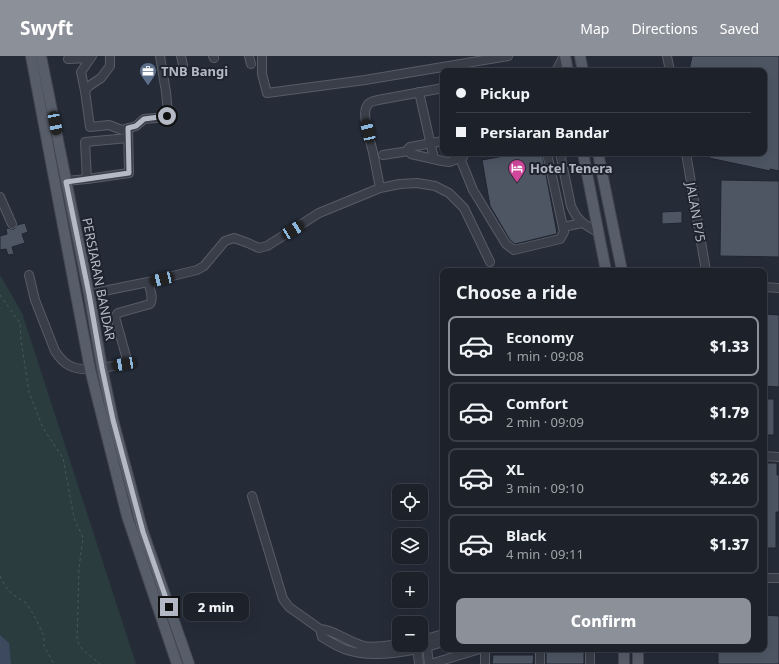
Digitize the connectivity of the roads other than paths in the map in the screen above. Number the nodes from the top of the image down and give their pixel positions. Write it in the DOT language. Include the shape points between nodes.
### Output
graph roads {
  1 [pos="31,56"];
  2 [pos="41,56"];
  3 [pos="110,56"];
  4 [pos="160,56"];
  5 [pos="181,56"];
  6 [pos="262,56"];
  7 [pos="508,56"];
  8 [pos="565,56"];
  9 [pos="580,56"];
  10 [pos="667,56"];
  11 [pos="91,57"];
  12 [pos="68,59"];
  13 [pos="183,65"];
  14 [pos="557,68"];
  15 [pos="567,68"];
  16 [pos="583,68"];
  17 [pos="669,68"];
  18 [pos="440,88"];
  19 [pos="85,91"];
  20 [pos="419,92"];
  21 [pos="128,128"];
  22 [pos="128,138"];
  23 [pos="440,141"];
  24 [pos="430,143"];
  25 [pos="409,151"];
  26 [pos="383,155"];
  27 [pos="462,156"];
  28 [pos="548,156"];
  29 [pos="561,156"];
  30 [pos="584,156"];
  31 [pos="599,156"];
  32 [pos="687,156"];
  33 [pos="434,159"];
  34 [pos="87,179"];
  35 [pos="66,182"];
  36 [pos="380,188"];
  37 [pos="0,197"];
  38 [pos="582,223"];
  39 [pos="12,224"];
  40 [pos="563,227"];
  41 [pos="599,233"];
  42 [pos="490,262"];
  43 [pos="605,268"];
  44 [pos="621,268"];
  45 [pos="705,268"];
  46 [pos="29,275"];
  47 [pos="148,282"];
  48 [pos="767,287"];
  49 [pos="779,288"];
  50 [pos="89,294"];
  51 [pos="102,368"];
  52 [pos="90,369"];
  53 [pos="767,456"];
  54 [pos="779,457"];
  55 [pos="252,496"];
  56 [pos="767,578"];
  57 [pos="779,578"];
  58 [pos="320,629"];
  59 [pos="440,635"];
  60 [pos="428,640"];
  61 [pos="428,642"];
  62 [pos="440,642"];
  63 [pos="392,645"];
  64 [pos="404,652"];
  65 [pos="418,652"];
  66 [pos="426,652"];
  67 [pos="470,652"];
  68 [pos="485,652"];
  69 [pos="540,652"];
  70 [pos="543,652"];
  71 [pos="590,652"];
  72 [pos="624,652"];
  73 [pos="634,652"];
  74 [pos="638,662"];
  75 [pos="177,664"];
  76 [pos="189,664"];
  77 [pos="419,664"];
  78 [pos="429,664"];
  79 [pos="485,664"];
  80 [pos="540,664"];
  81 [pos="543,664"];
  82 [pos="590,664"];
  83 [pos="624,664"];
  1 -- 52 [label="main road, PERSIARAN BANDAR"];
  2 -- 35 [label="main road, PERSIARAN BANDAR"];
  3 -- 19 [label="street" via="110,66 101,78"];
  4 -- 21 [label="street" via="167,116 144,119 136,126"];
  5 -- 13 [label="street"];
  6 -- 7 [label="street" via="262,74 267,92 364,80"];
  8 -- 14 [label="street"];
  8 -- 15 [label="main road"];
  9 -- 16 [label="main road"];
  10 -- 17 [label="street"];
  11 -- 12 [label="street"];
  11 -- 19 [label="street" via="81,72"];
  18 -- 20 [label="street"];
  19 -- 21 [label="street" via="90,127 109,125 122,130"];
  20 -- 24 [label="street"];
  20 -- 36 [label="street" via="378,100 366,106 365,118"];
  21 -- 22 [label="street"];
  22 -- 34 [label="street" via="129,173"];
  22 -- 34 [label="street" via="85,142"];
  23 -- 24 [label="street"];
  24 -- 25 [label="street" via="410,147"];
  24 -- 33 [label="street"];
  25 -- 26 [label="street"];
  25 -- 33 [label="street" via="413,155"];
  27 -- 33 [label="street" via="449,162"];
  27 -- 40 [label="street" via="470,184 506,244 514,250 560,239 564,232"];
  28 -- 40 [label="street"];
  29 -- 38 [label="street" via="571,206"];
  30 -- 41 [label="main road"];
  31 -- 44 [label="main road"];
  32 -- 45 [label="street, JALAN P/5"];
  34 -- 35 [label="street"];
  35 -- 50 [label="main road, PERSIARAN BANDAR"];
  36 -- 42 [label="street" via="417,183 435,186 449,193 464,208"];
  36 -- 47 [label="street" via="319,213 266,246 259,248 234,238 225,241 204,266 197,270"];
  37 -- 39 [label="street"];
  38 -- 40 [label="street"];
  38 -- 41 [label="street"];
  41 -- 43 [label="main road"];
  46 -- 52 [label="street" via="34,300 55,350 63,361 75,368"];
  47 -- 50 [label="street"];
  47 -- 51 [label="street" via="152,297 150,304 118,313 115,317 126,361 124,364"];
  48 -- 49 [label="street"];
  50 -- 51 [label="main road, PERSIARAN BANDAR"];
  51 -- 76 [label="main road, PERSIARAN BANDAR" via="143,532"];
  52 -- 75 [label="main road, PERSIARAN BANDAR" via="127,516"];
  53 -- 54 [label="street"];
  55 -- 58 [label="street" via="283,599 289,607"];
  56 -- 57 [label="street"];
  58 -- 63 [label="street" via="328,629 348,641 366,647"];
  58 -- 64 [label="street" via="322,637 354,652"];
  59 -- 60 [label="street"];
  61 -- 62 [label="street"];
  65 -- 77 [label="street"];
  66 -- 78 [label="street"];
  67 -- 78 [label="street"];
  68 -- 79 [label="street"];
  69 -- 80 [label="street"];
  70 -- 81 [label="street"];
  71 -- 82 [label="street"];
  72 -- 83 [label="main road"];
  73 -- 74 [label="main road"];
}
